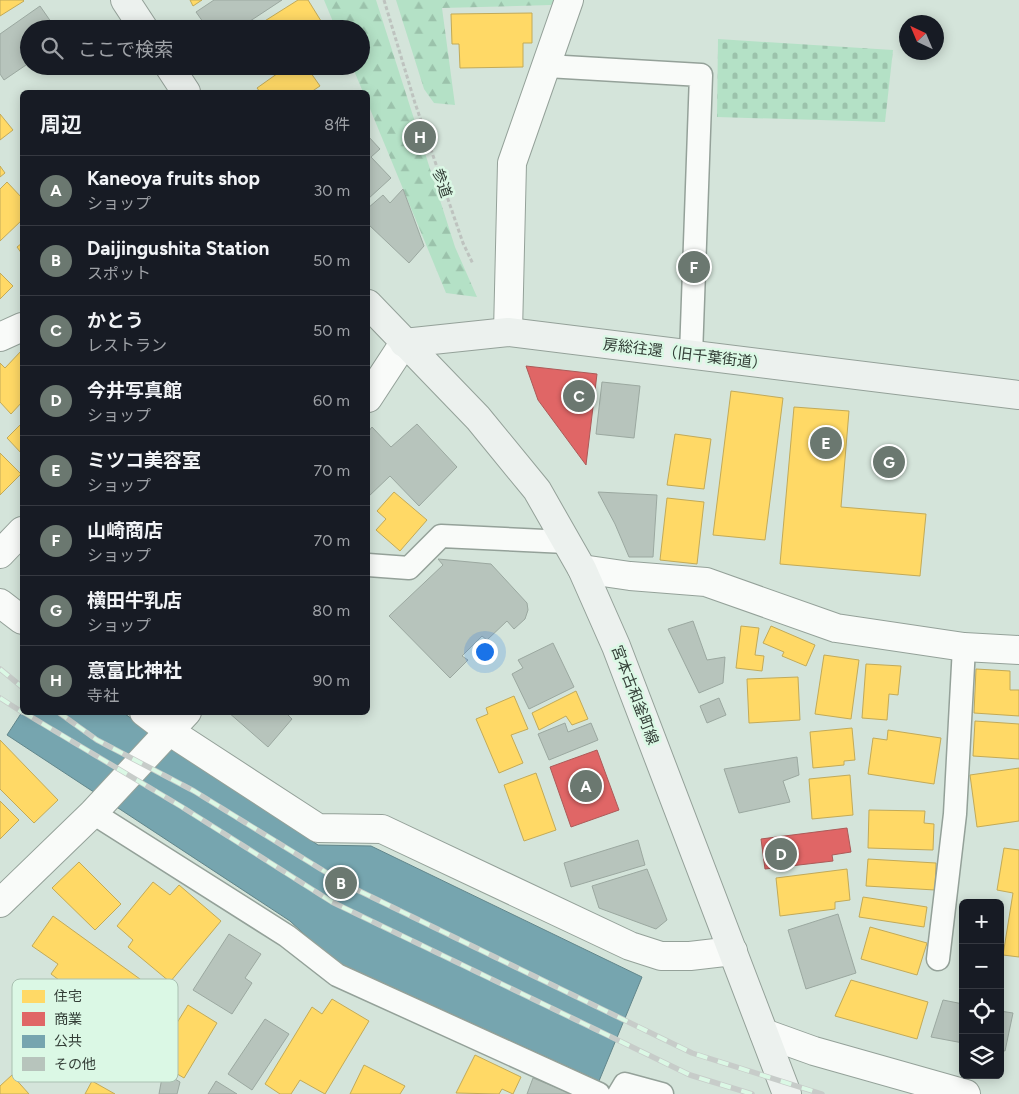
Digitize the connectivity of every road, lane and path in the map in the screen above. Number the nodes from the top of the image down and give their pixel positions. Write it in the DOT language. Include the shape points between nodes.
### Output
graph roads {
  1 [pos="125,0"];
  2 [pos="384,0"];
  3 [pos="570,0"];
  4 [pos="138,20"];
  5 [pos="546,66"];
  6 [pos="175,75"];
  7 [pos="185,90"];
  8 [pos="475,269"];
  9 [pos="370,306"];
  10 [pos="20,327"];
  11 [pos="508,332"];
  12 [pos="0,337"];
  13 [pos="404,343"];
  14 [pos="691,355"];
  15 [pos="370,395"];
  16 [pos="1019,395"];
  17 [pos="20,533"];
  18 [pos="566,542"];
  19 [pos="0,554"];
  20 [pos="370,565"];
  21 [pos="582,569"];
  22 [pos="0,603"];
  23 [pos="20,618"];
  24 [pos="964,647"];
  25 [pos="1019,650"];
  26 [pos="154,715"];
  27 [pos="178,722"];
  28 [pos="92,813"];
  29 [pos="0,903"];
  30 [pos="733,951"];
  31 [pos="938,959"];
  32 [pos="764,1033"];
  33 [pos="600,1094"];
  34 [pos="619,1094"];
  35 [pos="662,1094"];
  36 [pos="787,1094"];
  37 [pos="966,1094"];
  1 -- 4 [label="street"];
  2 -- 8 [label="path, 参道" via="415,102 463,243"];
  3 -- 5 [label="street"];
  5 -- 11 [label="street" via="512,163"];
  5 -- 14 [label="lane" via="701,75"];
  6 -- 7 [label="street"];
  9 -- 13 [label="street"];
  10 -- 12 [label="street"];
  11 -- 13 [label="street, 房総往還（旧千葉街道）"];
  11 -- 14 [label="street, 房総往還（旧千葉街道）"];
  13 -- 15 [label="street"];
  13 -- 18 [label="street, 宮本古和釜町線" via="478,418 508,454 537,490"];
  14 -- 16 [label="street, 房総往還（旧千葉街道）"];
  17 -- 19 [label="street"];
  18 -- 20 [label="lane" via="441,536 409,568"];
  18 -- 21 [label="street, 宮本古和釜町線"];
  21 -- 24 [label="street" via="706,582 836,628"];
  21 -- 30 [label="street, 宮本古和釜町線" via="616,646"];
  22 -- 23 [label="street"];
  24 -- 25 [label="street"];
  24 -- 31 [label="lane" via="955,814"];
  26 -- 27 [label="street"];
  27 -- 28 [label="street"];
  27 -- 30 [label="street" via="318,828 382,829 630,946 660,956"];
  28 -- 29 [label="street"];
  28 -- 33 [label="lane" via="287,936 337,975"];
  30 -- 32 [label="street, 宮本古和釜町線"];
  32 -- 36 [label="street, 宮本古和釜町線"];
  32 -- 37 [label="street" via="814,1051"];
  34 -- 35 [label="lane" via="625,1084"];
}
